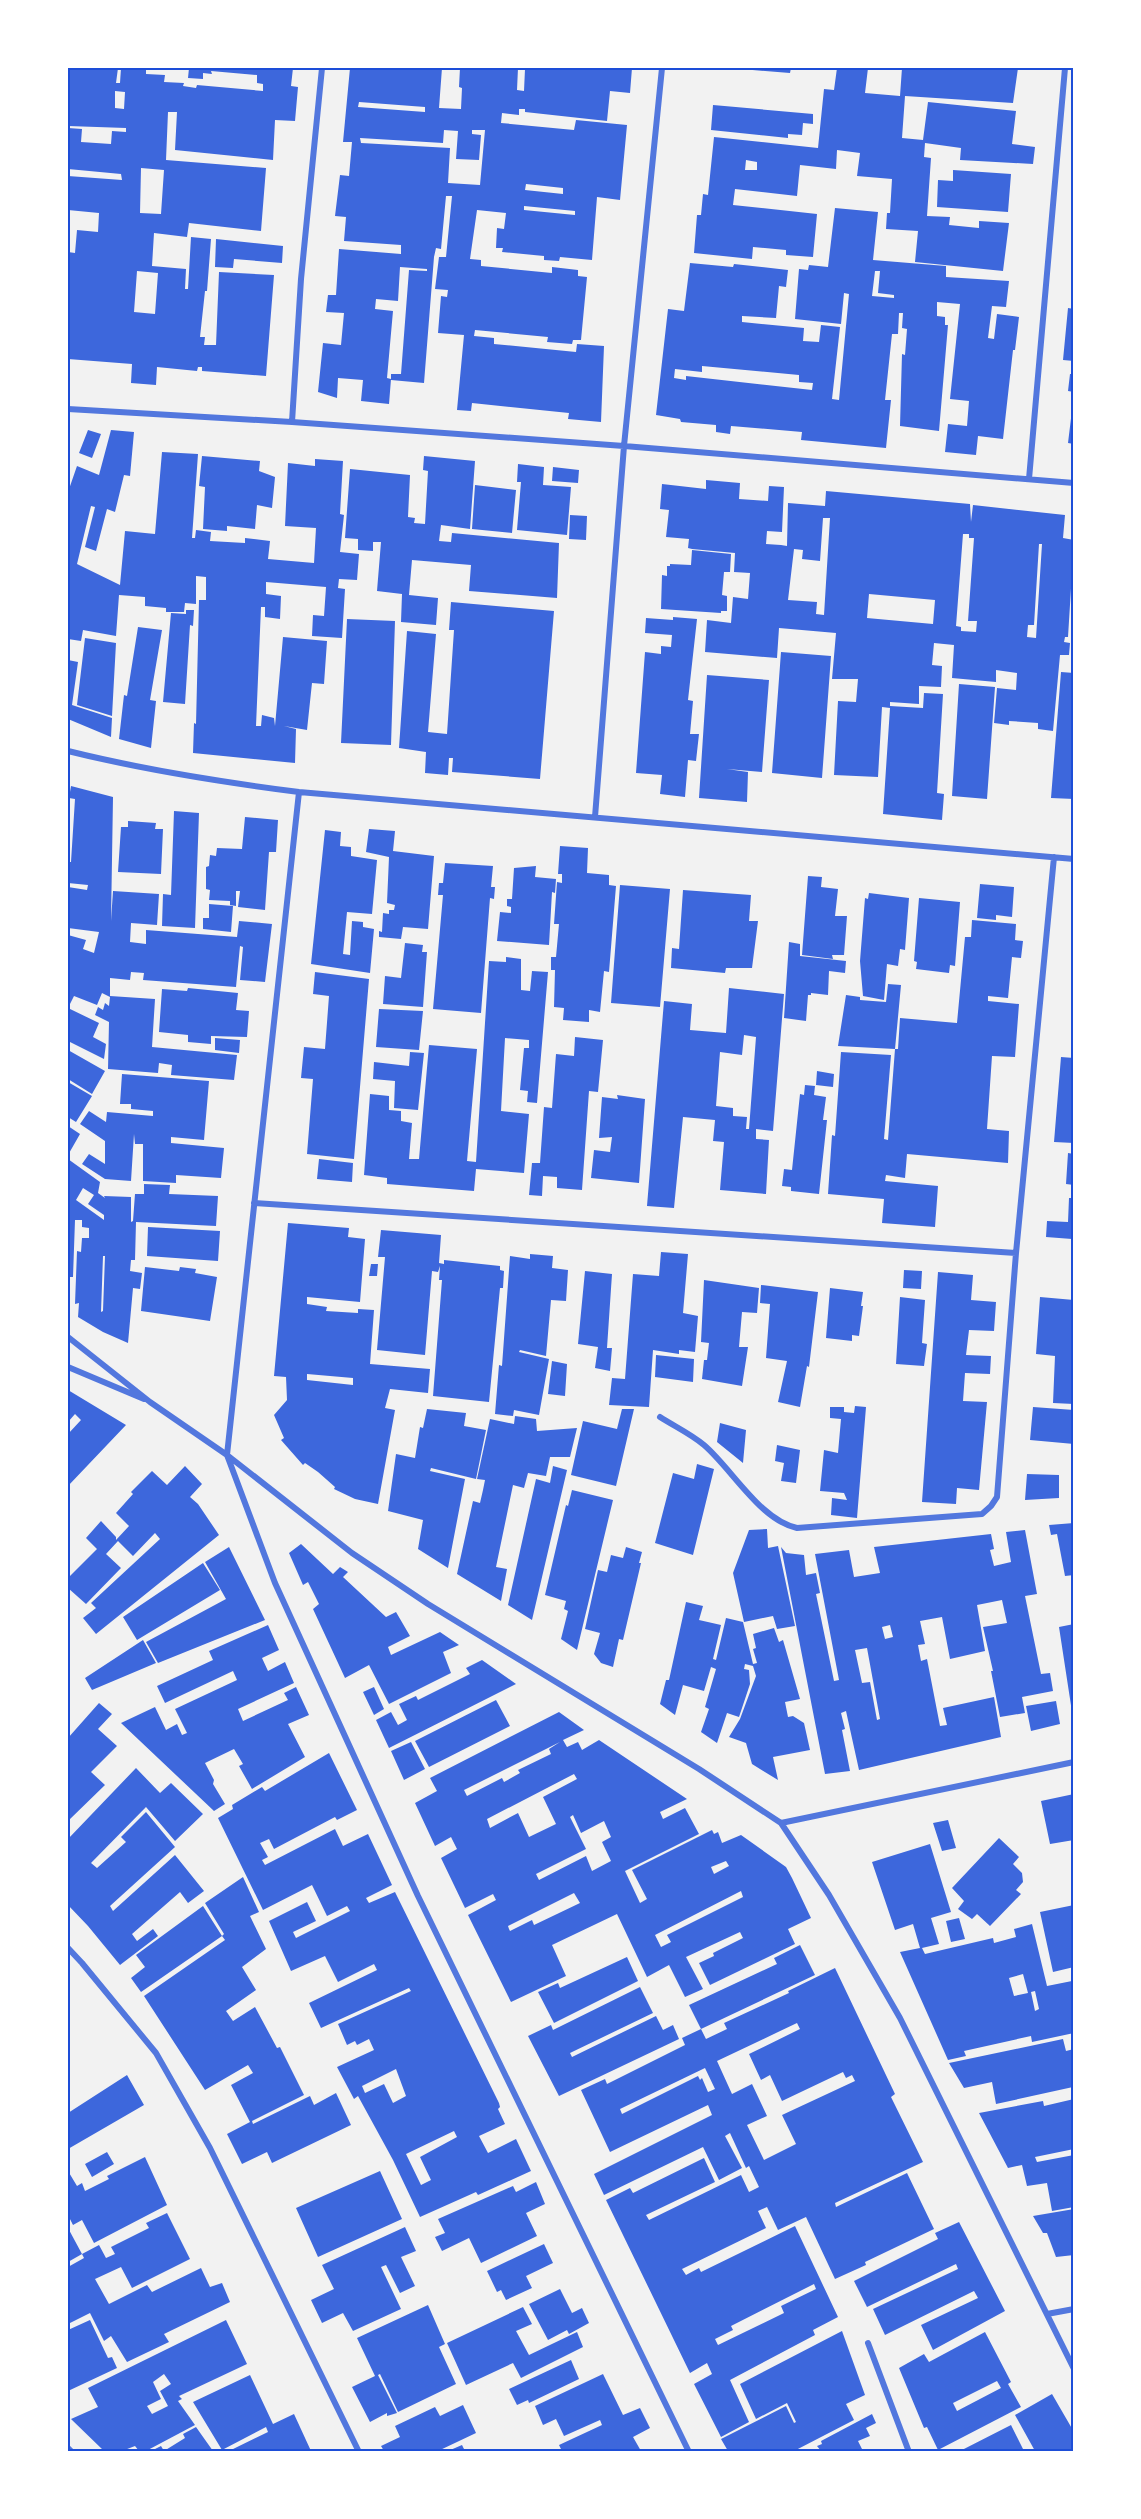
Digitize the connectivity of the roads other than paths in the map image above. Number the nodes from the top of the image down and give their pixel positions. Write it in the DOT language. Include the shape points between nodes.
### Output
graph roads {
  1 [pos="322,68"];
  2 [pos="662,68"];
  3 [pos="1065,68"];
  4 [pos="68,409"];
  5 [pos="292,422"];
  6 [pos="624,446"];
  7 [pos="1029,479"];
  8 [pos="1074,483"];
  9 [pos="68,751"];
  10 [pos="299,792"];
  11 [pos="595,817"];
  12 [pos="1054,857"];
  13 [pos="1074,859"];
  14 [pos="254,1203"];
  15 [pos="1016,1253"];
  16 [pos="68,1337"];
  17 [pos="68,1367"];
  18 [pos="150,1402"];
  19 [pos="660,1417"];
  20 [pos="227,1455"];
  21 [pos="1074,1762"];
  22 [pos="782,1823"];
  23 [pos="68,1948"];
  24 [pos="1074,2309"];
  25 [pos="1047,2314"];
  26 [pos="868,2343"];
  27 [pos="1074,2369"];
  28 [pos="68,2448"];
  29 [pos="72,2451"];
  30 [pos="359,2451"];
  31 [pos="689,2451"];
  32 [pos="909,2451"];
  1 -- 5 [label="street" via="301,279"];
  2 -- 6 [label="street"];
  3 -- 7 [label="street"];
  4 -- 5 [label="street"];
  5 -- 6 [label="street"];
  6 -- 7 [label="street"];
  6 -- 11 [label="street"];
  7 -- 8 [label="street"];
  9 -- 10 [label="street" via="206,780"];
  10 -- 11 [label="street"];
  10 -- 14 [label="street"];
  11 -- 12 [label="street"];
  12 -- 13 [label="street"];
  12 -- 15 [label="street"];
  14 -- 15 [label="street"];
  14 -- 20 [label="street"];
  15 -- 19 [label="street" via="997,1497 982,1514 796,1528 786,1525 767,1513 702,1443"];
  16 -- 18 [label="street"];
  17 -- 18 [label="street"];
  18 -- 20 [label="street"];
  20 -- 22 [label="street" via="352,1553 428,1604"];
  20 -- 31 [label="street" via="275,1583 418,1896"];
  21 -- 22 [label="street"];
  22 -- 25 [label="street" via="900,2018"];
  23 -- 30 [label="street" via="156,2053 210,2148"];
  24 -- 25 [label="street"];
  25 -- 27 [label="street"];
  26 -- 32 [label="street"];
  28 -- 29 [label="street"];
}
